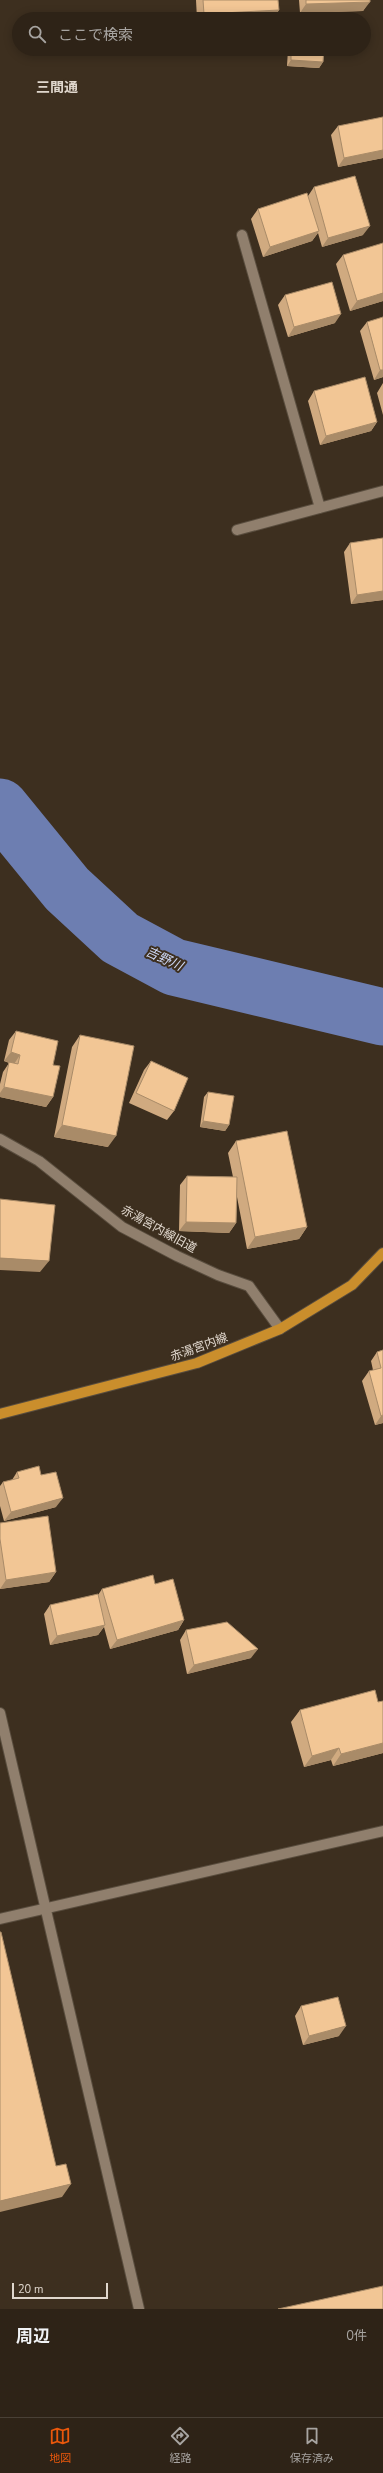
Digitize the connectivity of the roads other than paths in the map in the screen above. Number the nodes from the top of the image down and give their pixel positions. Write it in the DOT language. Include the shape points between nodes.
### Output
graph roads {
  1 [pos="242,235"];
  2 [pos="383,491"];
  3 [pos="320,508"];
  4 [pos="236,530"];
  5 [pos="0,1139"];
  6 [pos="383,1254"];
  7 [pos="280,1329"];
  8 [pos="0,1414"];
  9 [pos="0,1713"];
  10 [pos="383,1831"];
  11 [pos="45,1908"];
  12 [pos="0,1919"];
  13 [pos="139,2309"];
  1 -- 3 [label="street"];
  2 -- 3 [label="street"];
  3 -- 4 [label="street"];
  5 -- 7 [label="street, 赤湯宮内線旧道" via="39,1161 122,1227 211,1272 249,1286"];
  6 -- 7 [label="main road, 赤湯宮内線" via="352,1284"];
  7 -- 8 [label="main road, 赤湯宮内線" via="198,1363"];
  9 -- 11 [label="street"];
  10 -- 11 [label="street"];
  11 -- 12 [label="street"];
  11 -- 13 [label="street"];
}
